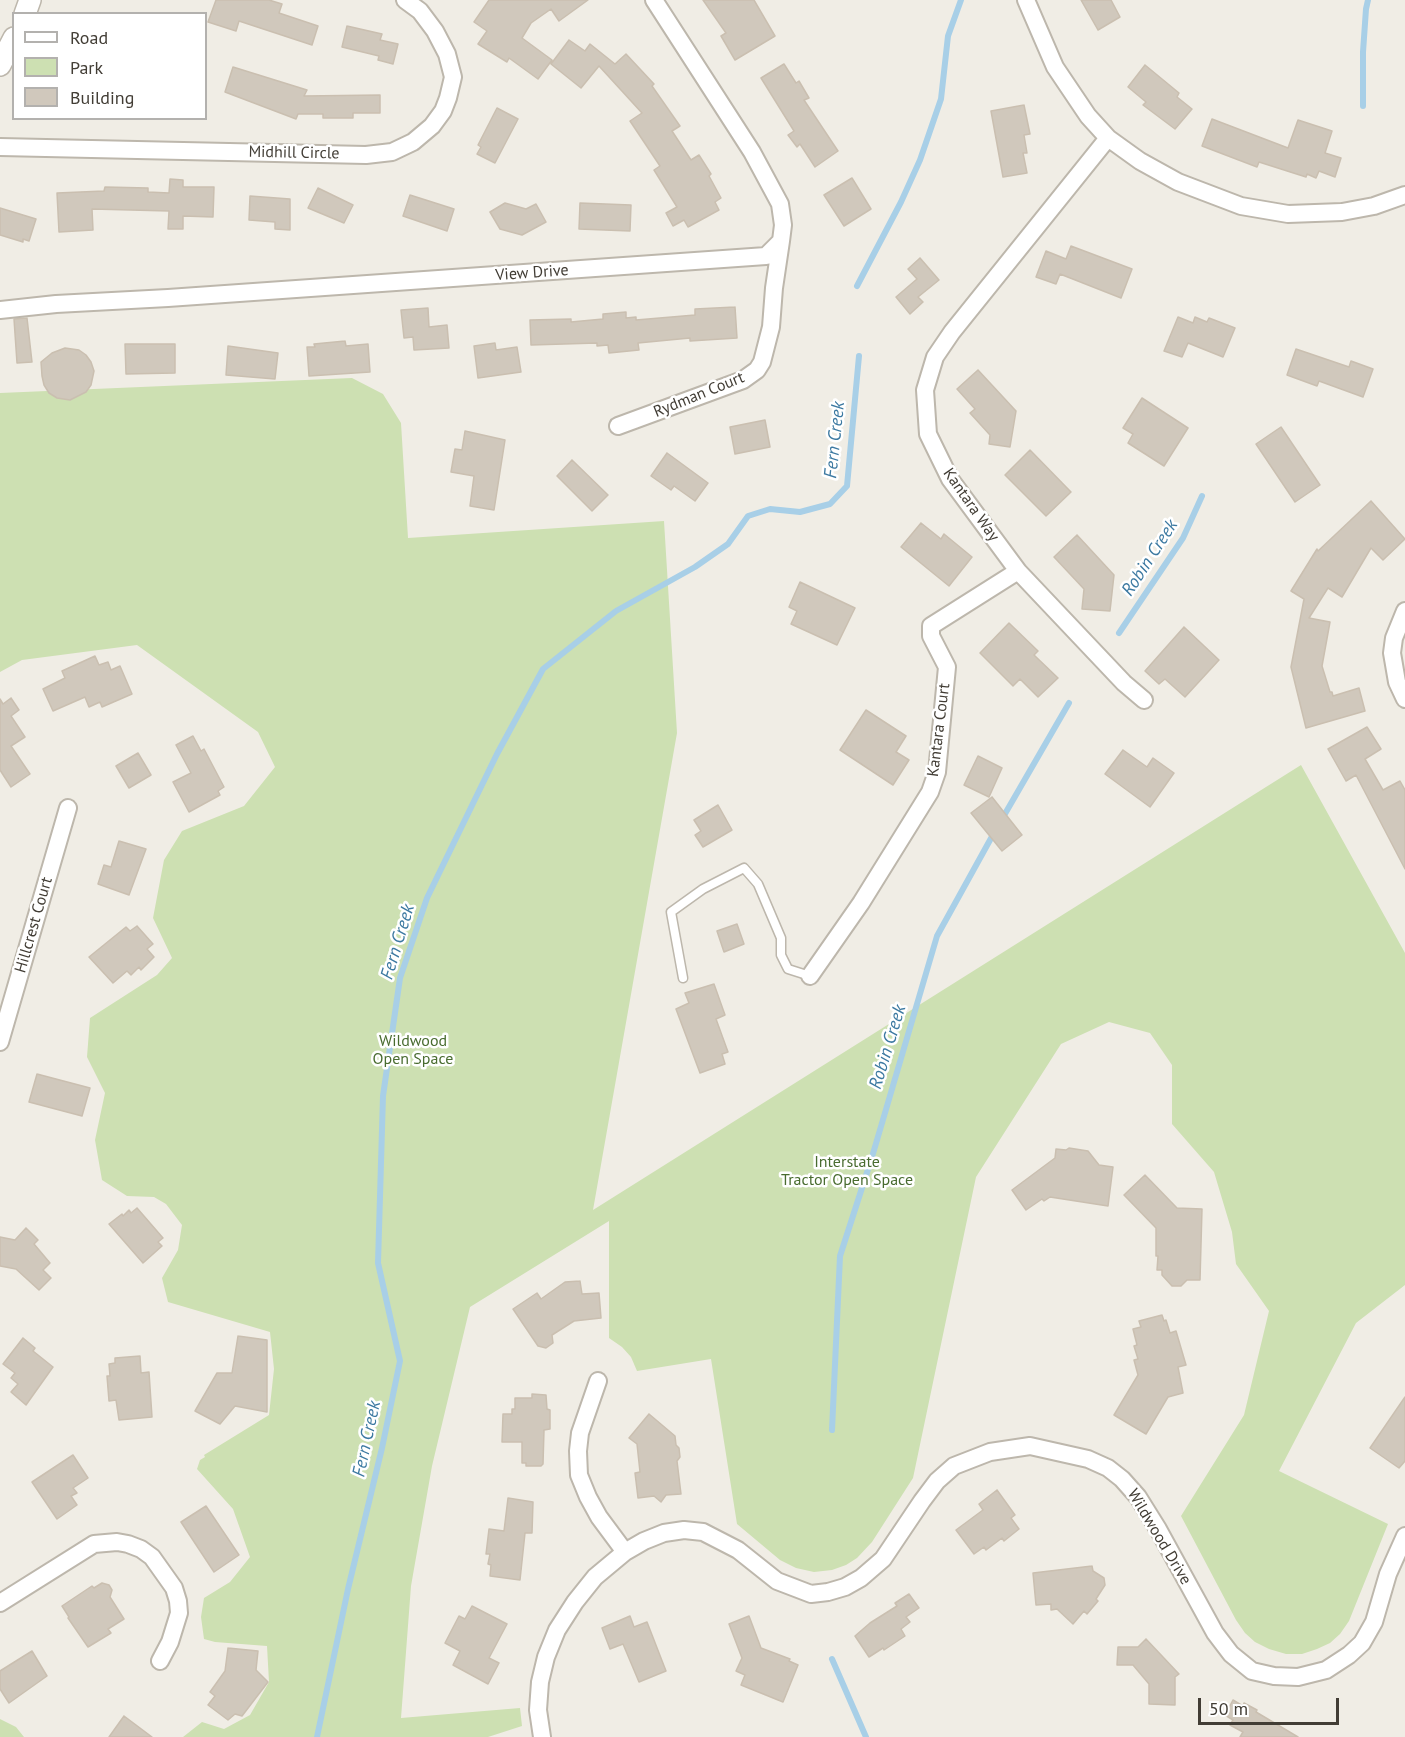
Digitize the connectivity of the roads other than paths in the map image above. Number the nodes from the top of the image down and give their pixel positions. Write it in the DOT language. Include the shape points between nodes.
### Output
graph roads {
  1 [pos="405,0"];
  2 [pos="654,0"];
  3 [pos="1026,0"];
  4 [pos="12,42"];
  5 [pos="0,65"];
  6 [pos="1108,138"];
  7 [pos="0,147"];
  8 [pos="1405,195"];
  9 [pos="781,241"];
  10 [pos="0,310"];
  11 [pos="618,426"];
  12 [pos="1018,571"];
  13 [pos="1405,611"];
  14 [pos="1405,699"];
  15 [pos="1144,700"];
  16 [pos="68,808"];
  17 [pos="810,976"];
  18 [pos="683,978"];
  19 [pos="0,1042"];
  20 [pos="598,1381"];
  21 [pos="1405,1536"];
  22 [pos="625,1552"];
  23 [pos="0,1604"];
  24 [pos="160,1661"];
  25 [pos="542,1737"];
  1 -- 7 [label="street, Midhill Circle" via="420,11 435,31 453,77 443,111 432,126 413,142 392,152 366,155"];
  2 -- 9 [label="street" via="770,185 780,204"];
  3 -- 6 [label="street" via="1055,67"];
  4 -- 5 [label="street"];
  6 -- 8 [label="street" via="1178,182 1241,206 1275,213 1342,212"];
  6 -- 12 [label="street, Kantara Way" via="952,332 935,357 925,390 928,434 950,479"];
  9 -- 10 [label="street, View Drive" via="766,256"];
  9 -- 11 [label="street, Rydman Court" via="771,327 757,370 743,380"];
  12 -- 15 [label="street, Kantara Way"];
  12 -- 17 [label="street, Kantara Court" via="931,626 931,636 947,667 936,772 930,792"];
  13 -- 14 [label="street" via="1392,653 1397,682"];
  16 -- 19 [label="street, Hillcrest Court"];
  17 -- 18 [label="lane" via="788,969 781,955 781,938 758,884 744,868 703,888 671,912"];
  20 -- 22 [label="street" via="580,1433 579,1475 599,1517"];
  21 -- 22 [label="street, Wildwood Drive" via="1388,1574 1374,1622 1362,1642 1326,1670 1298,1677 1252,1671 1231,1654 1215,1633 1158,1529 1122,1479 1088,1459 1030,1446 990,1452 954,1466 922,1501 882,1559 845,1587 828,1592 811,1594 777,1581 738,1550 703,1532 664,1533"];
  22 -- 25 [label="street, Wildwood Drive" via="595,1577 557,1630 540,1682 538,1710"];
  23 -- 24 [label="street" via="94,1544 128,1544 152,1557 174,1588 178,1601 179,1613"];
}
